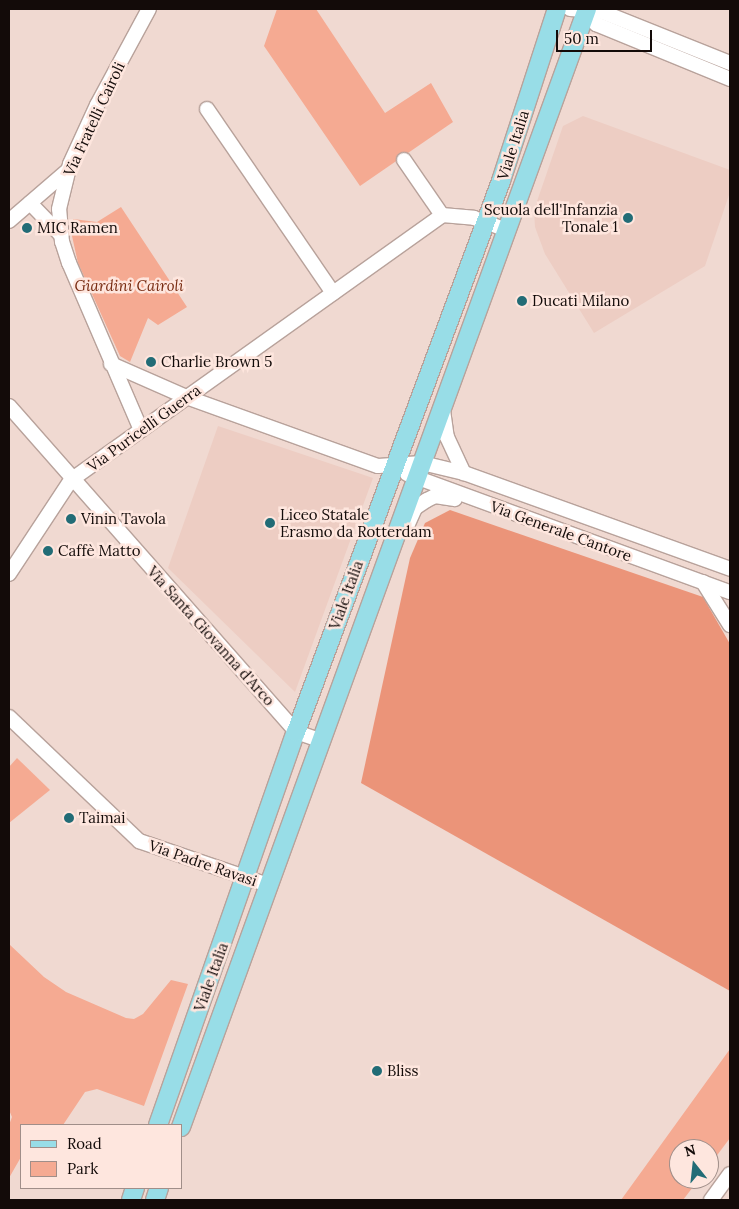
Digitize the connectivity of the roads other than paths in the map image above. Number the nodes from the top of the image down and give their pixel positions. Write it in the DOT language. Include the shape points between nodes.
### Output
graph roads {
  1 [pos="149,9"];
  2 [pos="557,9"];
  3 [pos="581,10"];
  4 [pos="730,63"];
  5 [pos="730,79"];
  6 [pos="207,109"];
  7 [pos="404,160"];
  8 [pos="67,171"];
  9 [pos="30,203"];
  10 [pos="442,215"];
  11 [pos="9,221"];
  12 [pos="486,222"];
  13 [pos="506,230"];
  14 [pos="61,234"];
  15 [pos="333,293"];
  16 [pos="111,364"];
  17 [pos="186,397"];
  18 [pos="443,403"];
  19 [pos="9,406"];
  20 [pos="141,430"];
  21 [pos="393,467"];
  22 [pos="419,471"];
  23 [pos="464,473"];
  24 [pos="71,480"];
  25 [pos="483,502"];
  26 [pos="730,569"];
  27 [pos="9,574"];
  28 [pos="703,582"];
  29 [pos="377,589"];
  30 [pos="730,592"];
  31 [pos="730,625"];
  32 [pos="9,717"];
  33 [pos="296,732"];
  34 [pos="322,741"];
  35 [pos="246,878"];
  36 [pos="268,885"];
  37 [pos="158,1124"];
  38 [pos="182,1124"];
  39 [pos="730,1174"];
  40 [pos="711,1200"];
  1 -- 8 [label="street, Via Fratelli Cairoli" via="97,106"];
  2 -- 12 [label="main road, Viale Italia"];
  3 -- 4 [label="street" via="600,11"];
  3 -- 5 [label="street" via="596,24"];
  3 -- 13 [label="main road, Viale Italia"];
  6 -- 15 [label="street"];
  7 -- 10 [label="street"];
  8 -- 9 [label="street"];
  8 -- 14 [label="street, Via Fratelli Cairoli" via="59,209"];
  9 -- 11 [label="street"];
  9 -- 14 [label="street, Via Fratelli Cairoli"];
  10 -- 12 [label="street"];
  10 -- 15 [label="street, Via Puricelli Guerra"];
  12 -- 13 [label="street"];
  12 -- 21 [label="main road, Viale Italia"];
  13 -- 18 [label="main road, Viale Italia"];
  14 -- 16 [label="street, Via Fratelli Cairoli" via="72,272"];
  15 -- 17 [label="street, Via Puricelli Guerra"];
  16 -- 17 [label="street, Via Generale Cantore"];
  16 -- 20 [label="street, Via Fratelli Cairoli"];
  17 -- 20 [label="street, Via Puricelli Guerra"];
  17 -- 21 [label="street, Via Generale Cantore" via="378,466"];
  18 -- 22 [label="main road, Viale Italia"];
  18 -- 23 [label="street" via="447,437"];
  19 -- 24 [label="street, Via Santa Giovanna d'Arco"];
  20 -- 24 [label="street, Via Puricelli Guerra"];
  21 -- 22 [label="street, Via Generale Cantore"];
  21 -- 33 [label="main road, Viale Italia"];
  22 -- 23 [label="street, Via Generale Cantore"];
  22 -- 25 [label="street, Via Generale Cantore"];
  22 -- 29 [label="main road, Viale Italia"];
  23 -- 26 [label="street, Via Generale Cantore"];
  24 -- 27 [label="street, Via Puricelli Guerra"];
  24 -- 33 [label="street, Via Santa Giovanna d'Arco"];
  25 -- 28 [label="street, Via Generale Cantore"];
  25 -- 29 [label="street, Viale Italia" via="435,496 415,508 389,574"];
  28 -- 30 [label="street, Via Generale Cantore"];
  28 -- 31 [label="street"];
  29 -- 34 [label="main road, Viale Italia"];
  32 -- 35 [label="street, Via Padre Ravasi" via="139,841"];
  33 -- 34 [label="street, Via Santa Giovanna d'Arco"];
  33 -- 35 [label="main road, Viale Italia"];
  34 -- 36 [label="main road, Viale Italia"];
  35 -- 36 [label="street, Via Padre Ravasi"];
  35 -- 37 [label="main road, Viale Italia"];
  36 -- 38 [label="main road, Viale Italia"];
  39 -- 40 [label="street"];
}
